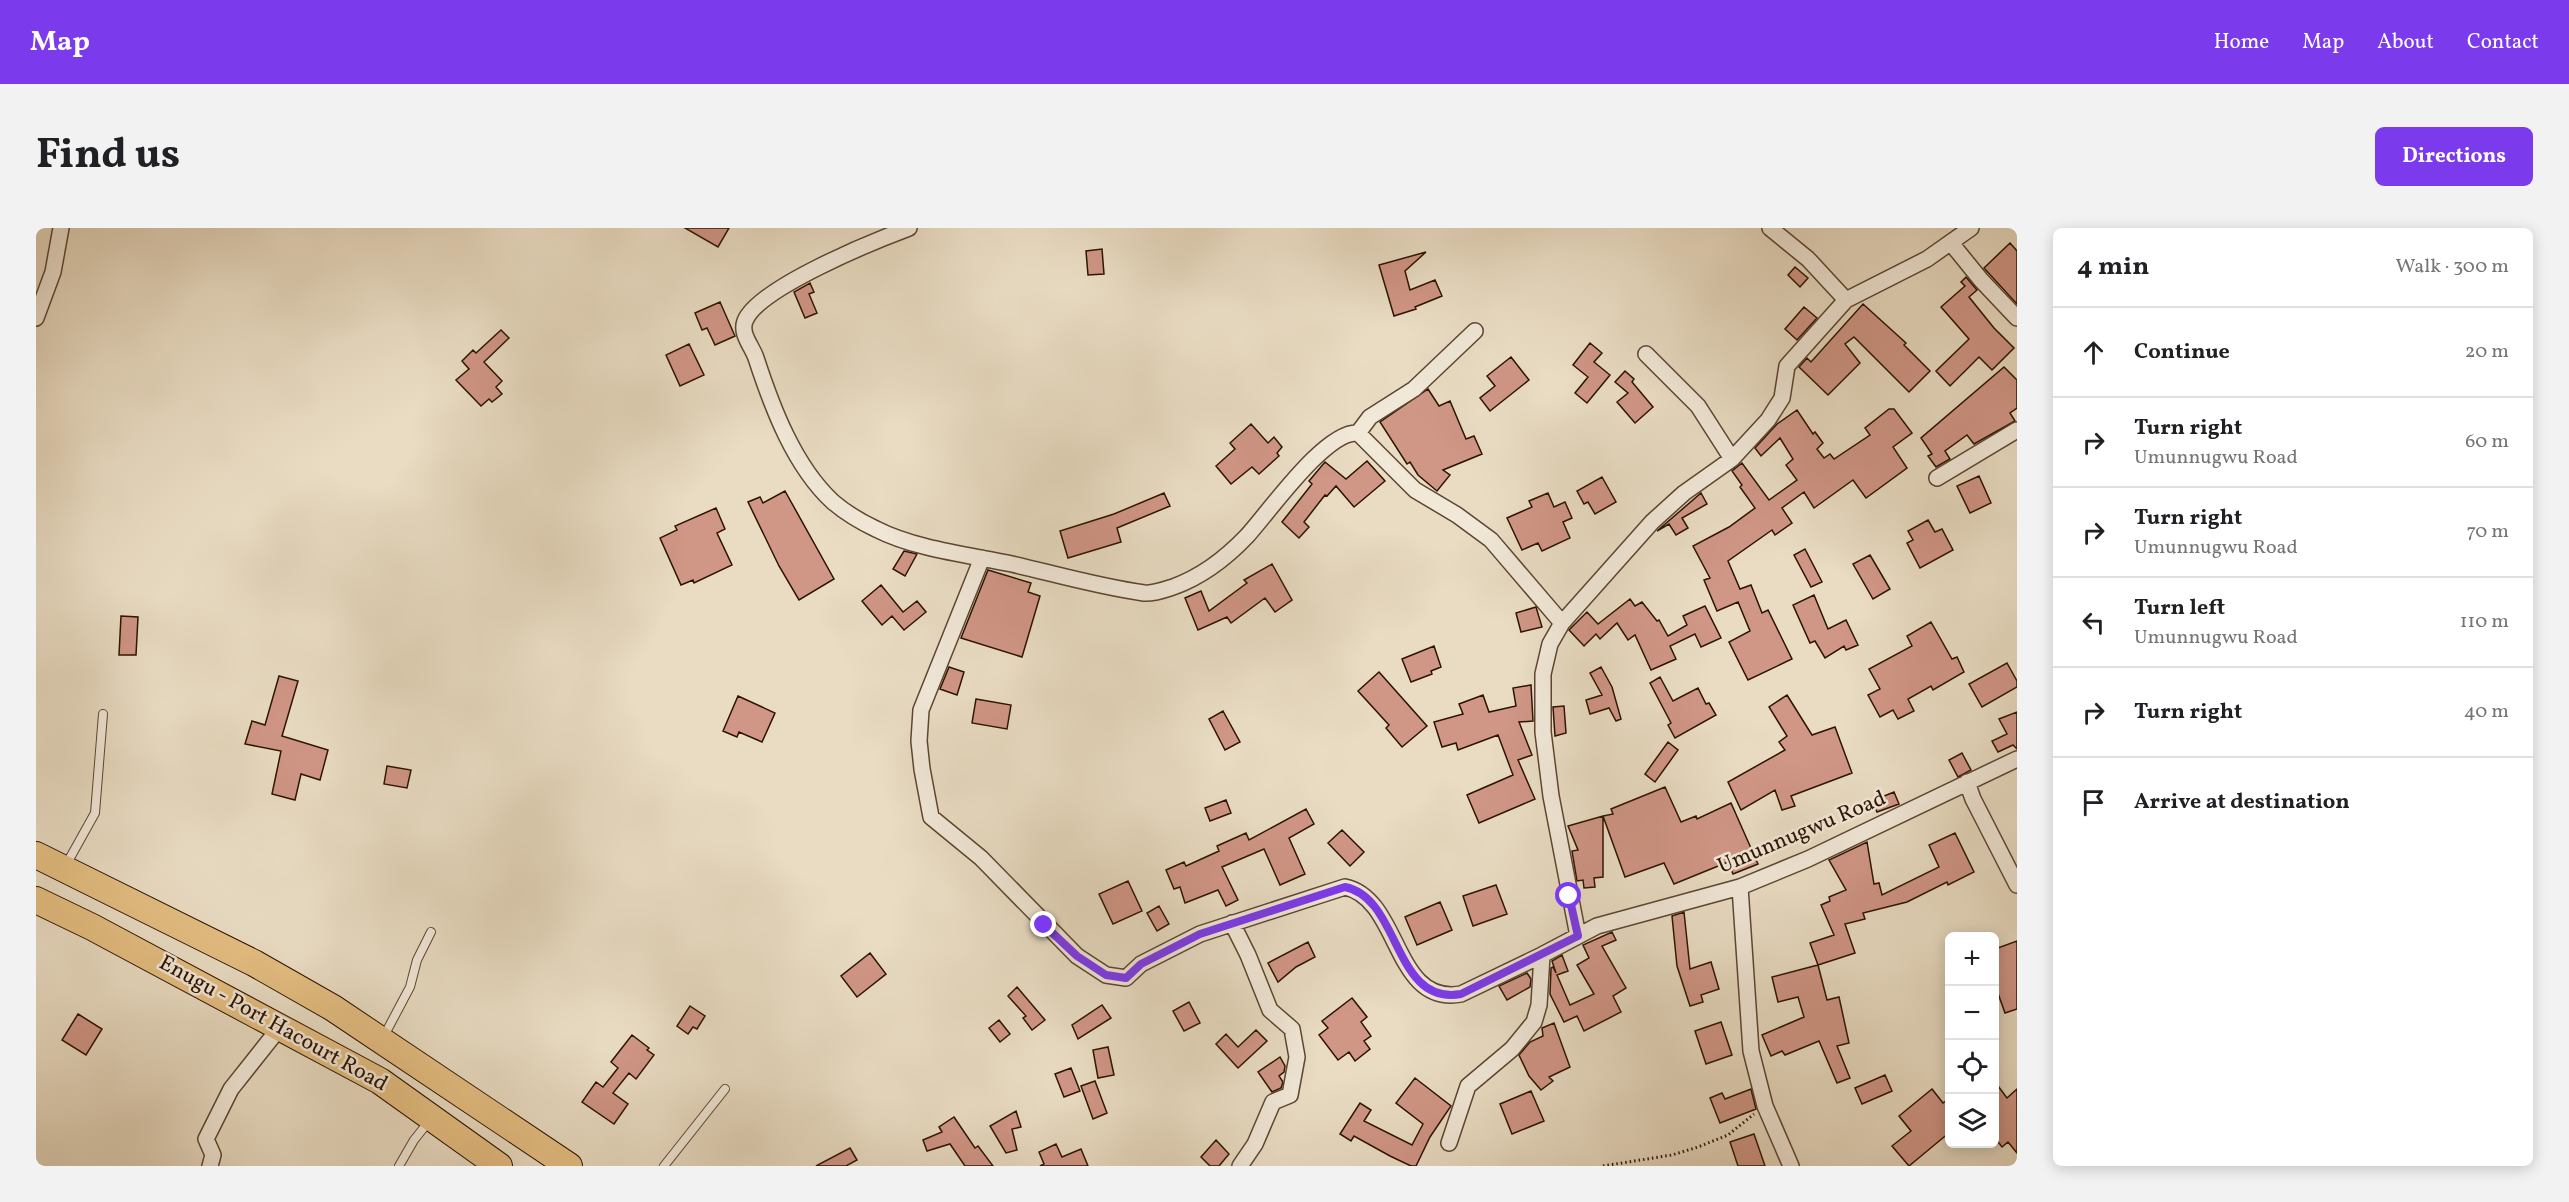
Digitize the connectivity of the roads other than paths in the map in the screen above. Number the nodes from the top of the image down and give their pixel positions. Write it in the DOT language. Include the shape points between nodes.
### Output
graph roads {
  1 [pos="61,228"];
  2 [pos="909,228"];
  3 [pos="1770,228"];
  4 [pos="1971,228"];
  5 [pos="1950,243"];
  6 [pos="1846,300"];
  7 [pos="36,318"];
  8 [pos="2017,318"];
  9 [pos="1475,331"];
  10 [pos="1646,354"];
  11 [pos="2017,430"];
  12 [pos="1358,433"];
  13 [pos="1732,459"];
  14 [pos="1937,478"];
  15 [pos="981,558"];
  16 [pos="1562,623"];
  17 [pos="103,714"];
  18 [pos="2017,759"];
  19 [pos="1967,782"];
  20 [pos="36,855"];
  21 [pos="64,868"];
  22 [pos="2017,885"];
  23 [pos="1740,888"];
  24 [pos="36,900"];
  25 [pos="1232,923"];
  26 [pos="431,932"];
  27 [pos="1578,936"];
  28 [pos="1542,955"];
  29 [pos="282,1026"];
  30 [pos="382,1040"];
  31 [pos="725,1089"];
  32 [pos="432,1118"];
  33 [pos="1449,1143"];
  34 [pos="210,1166"];
  35 [pos="399,1166"];
  36 [pos="499,1166"];
  37 [pos="569,1166"];
  38 [pos="664,1166"];
  39 [pos="1240,1166"];
  40 [pos="1791,1166"];
  1 -- 7 [label="street" via="54,272"];
  2 -- 15 [label="street" via="789,283 752,311 743,331 792,446 833,502 893,536"];
  3 -- 6 [label="street" via="1808,259"];
  4 -- 5 [label="street"];
  5 -- 6 [label="street"];
  5 -- 8 [label="street"];
  6 -- 13 [label="street" via="1787,366 1782,398 1768,420"];
  9 -- 12 [label="street" via="1414,388 1370,417"];
  10 -- 13 [label="street" via="1698,406"];
  11 -- 14 [label="street"];
  12 -- 15 [label="street" via="1349,432 1325,448 1225,556 1171,588 1146,593"];
  12 -- 16 [label="street" via="1415,490 1491,540"];
  13 -- 16 [label="street" via="1667,507"];
  15 -- 25 [label="street, Umunnugwu Road" via="921,710 919,741 932,818 981,858 1077,956 1106,975 1126,978 1141,964 1200,934"];
  16 -- 27 [label="street" via="1550,644 1542,674 1543,732"];
  17 -- 21 [label="lane" via="95,813"];
  18 -- 19 [label="street, Umunnugwu Road"];
  19 -- 22 [label="street"];
  19 -- 23 [label="street, Umunnugwu Road"];
  20 -- 21 [label="highway"];
  21 -- 30 [label="highway" via="254,963"];
  23 -- 27 [label="street, Umunnugwu Road" via="1617,919"];
  23 -- 40 [label="street" via="1750,1051 1765,1106"];
  24 -- 29 [label="highway, Enugu - Port Hacourt Road"];
  25 -- 28 [label="street, Umunnugwu Road" via="1338,887 1355,889 1386,923 1419,981 1429,991 1448,996 1461,994"];
  25 -- 39 [label="street" via="1270,1010 1292,1029 1296,1057 1290,1095 1273,1102 1255,1144"];
  26 -- 30 [label="lane" via="417,960 410,987"];
  27 -- 28 [label="street, Umunnugwu Road"];
  28 -- 33 [label="street" via="1534,1022 1512,1049 1468,1086"];
  29 -- 32 [label="highway, Enugu - Port Hacourt Road" via="380,1080"];
  29 -- 34 [label="street" via="231,1089 206,1139 213,1155"];
  30 -- 37 [label="highway"];
  31 -- 38 [label="lane"];
  32 -- 35 [label="lane"];
  32 -- 36 [label="highway, Enugu - Port Hacourt Road"];
}
